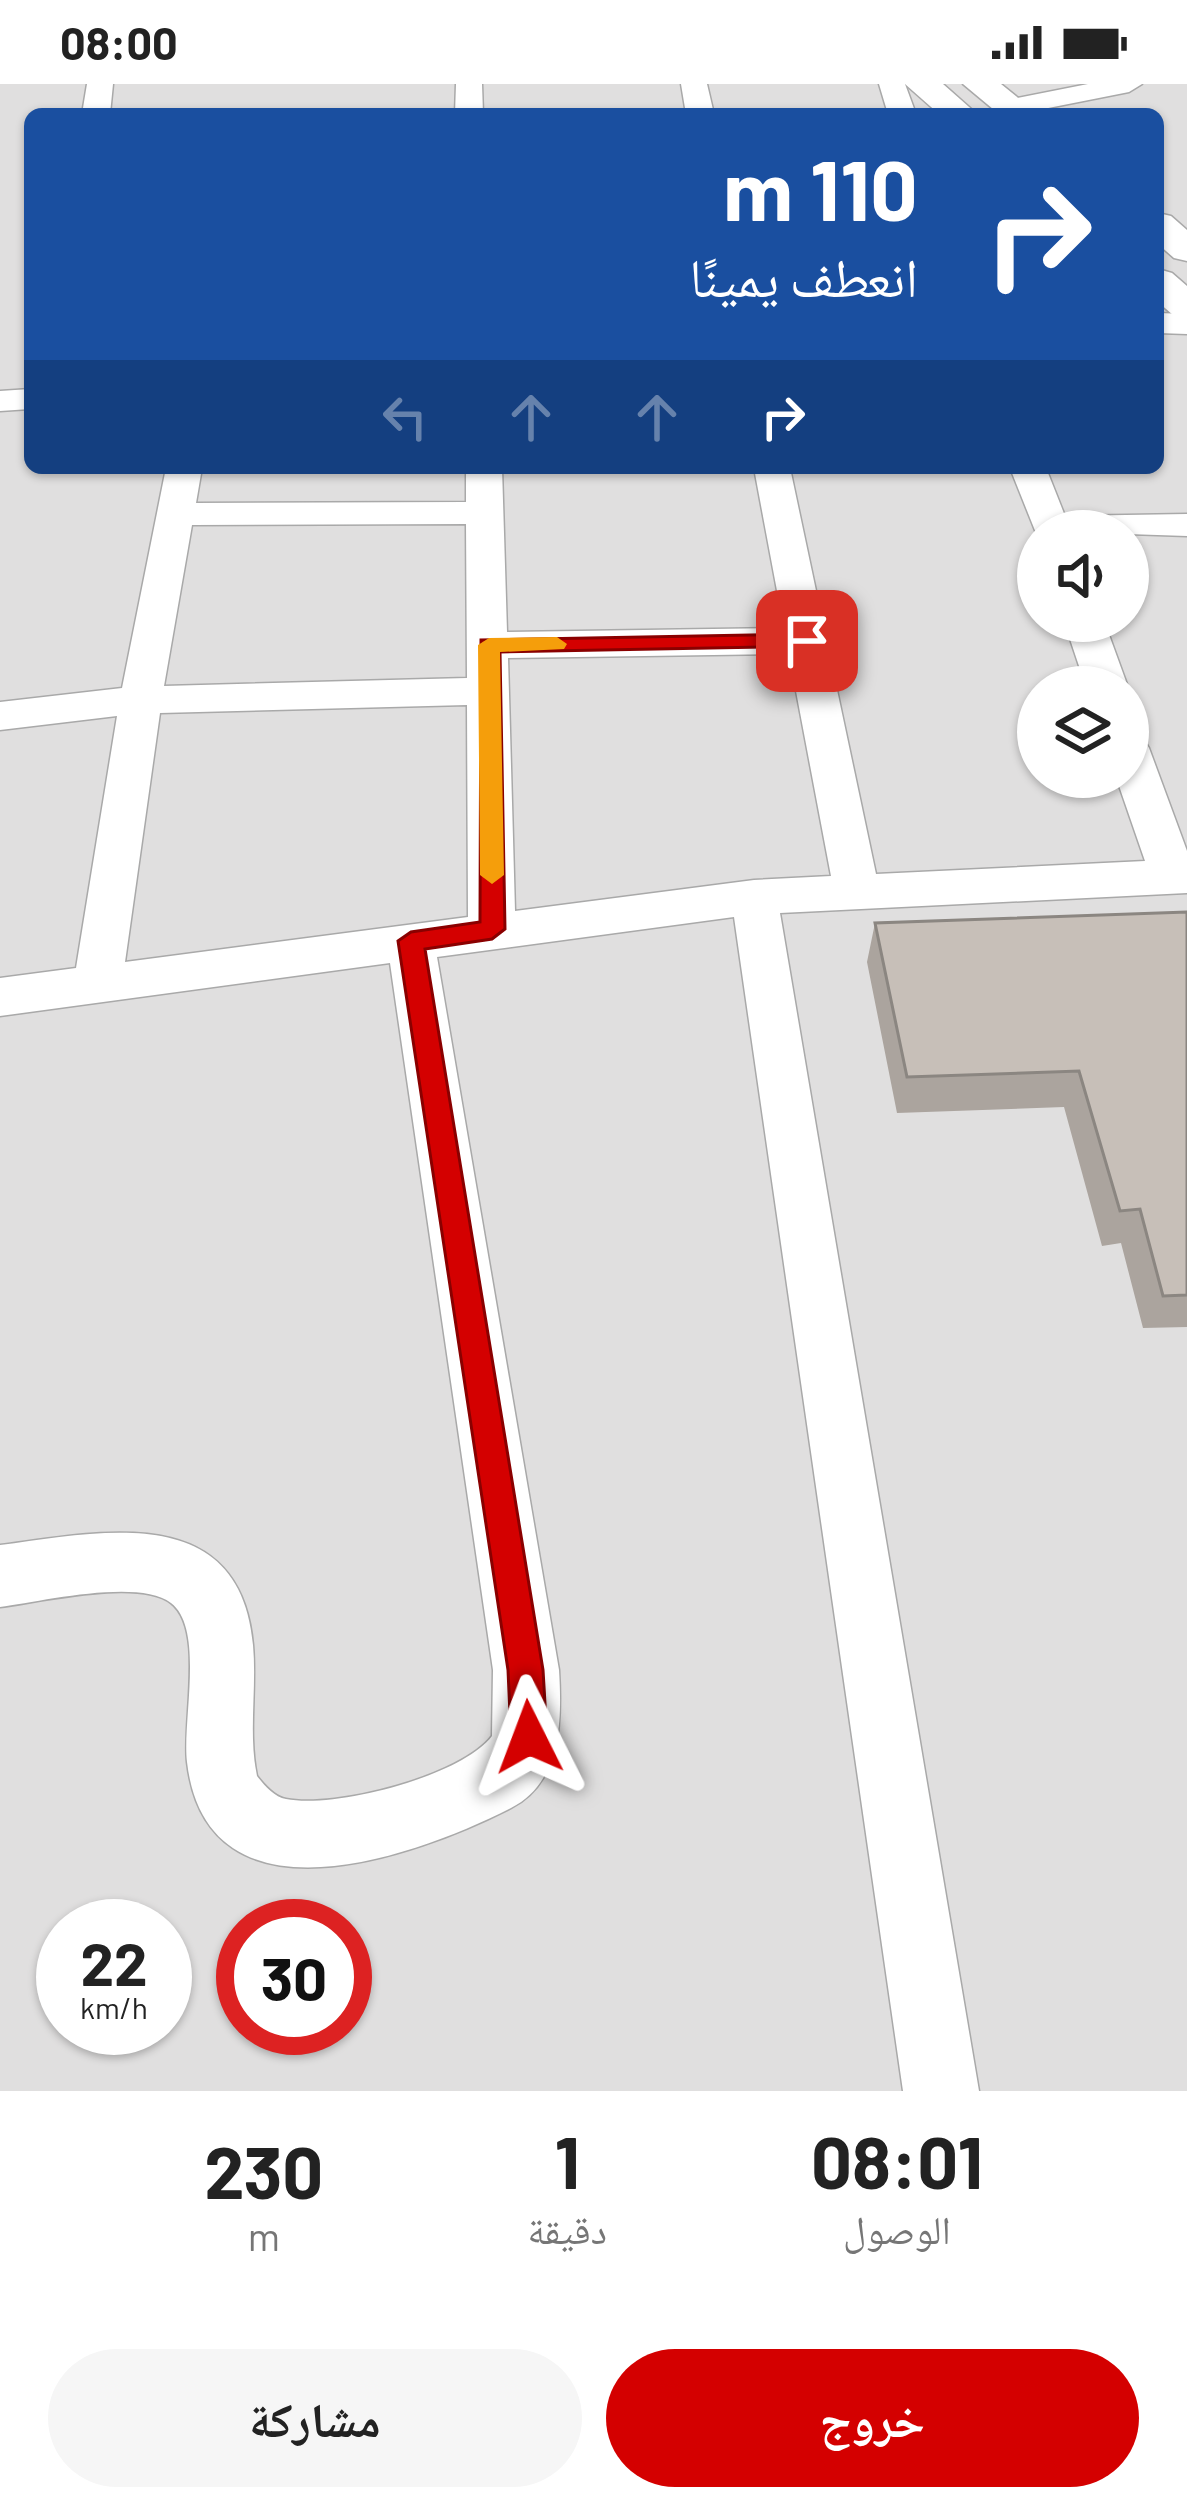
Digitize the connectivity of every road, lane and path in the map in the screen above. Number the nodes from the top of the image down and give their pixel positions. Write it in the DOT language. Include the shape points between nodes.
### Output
graph roads {
  1 [pos="922,84"];
  2 [pos="980,84"];
  3 [pos="1129,84"];
  4 [pos="952,108"];
  5 [pos="1013,108"];
  6 [pos="1029,108"];
  7 [pos="1164,229"];
  8 [pos="1187,250"];
  9 [pos="1164,286"];
  10 [pos="1187,307"];
  11 [pos="183,474"];
  12 [pos="484,474"];
  13 [pos="773,474"];
  14 [pos="1030,474"];
  15 [pos="1045,510"];
  16 [pos="484,513"];
  17 [pos="173,514"];
  18 [pos="1187,526"];
  19 [pos="1149,527"];
  20 [pos="807,641"];
  21 [pos="489,645"];
  22 [pos="490,691"];
  23 [pos="141,700"];
  24 [pos="0,716"];
  25 [pos="1148,798"];
  26 [pos="1180,876"];
  27 [pos="857,892"];
  28 [pos="754,897"];
  29 [pos="492,929"];
  30 [pos="411,941"];
  31 [pos="97,985"];
  32 [pos="0,997"];
  33 [pos="0,1576"];
  34 [pos="941,2091"];
  1 -- 4 [label="street"];
  2 -- 5 [label="street"];
  3 -- 6 [label="street"];
  7 -- 8 [label="street"];
  9 -- 10 [label="street"];
  11 -- 17 [label="street"];
  12 -- 16 [label="street"];
  13 -- 20 [label="street"];
  14 -- 15 [label="street"];
  16 -- 17 [label="street"];
  16 -- 21 [label="street"];
  17 -- 23 [label="street"];
  18 -- 19 [label="street"];
  20 -- 21 [label="street"];
  20 -- 27 [label="street"];
  21 -- 22 [label="street"];
  22 -- 23 [label="street"];
  22 -- 29 [label="street"];
  23 -- 24 [label="street"];
  23 -- 31 [label="street"];
  25 -- 26 [label="street"];
  26 -- 27 [label="street"];
  27 -- 28 [label="street"];
  28 -- 29 [label="street"];
  28 -- 34 [label="street"];
  29 -- 30 [label="street"];
  30 -- 31 [label="street"];
  30 -- 33 [label="street" via="526,1670 529,1737 505,1777 411,1817 307,1836 263,1830 234,1803 219,1755 223,1648 214,1609 196,1583 164,1566 119,1562"];
  31 -- 32 [label="street"];
}
